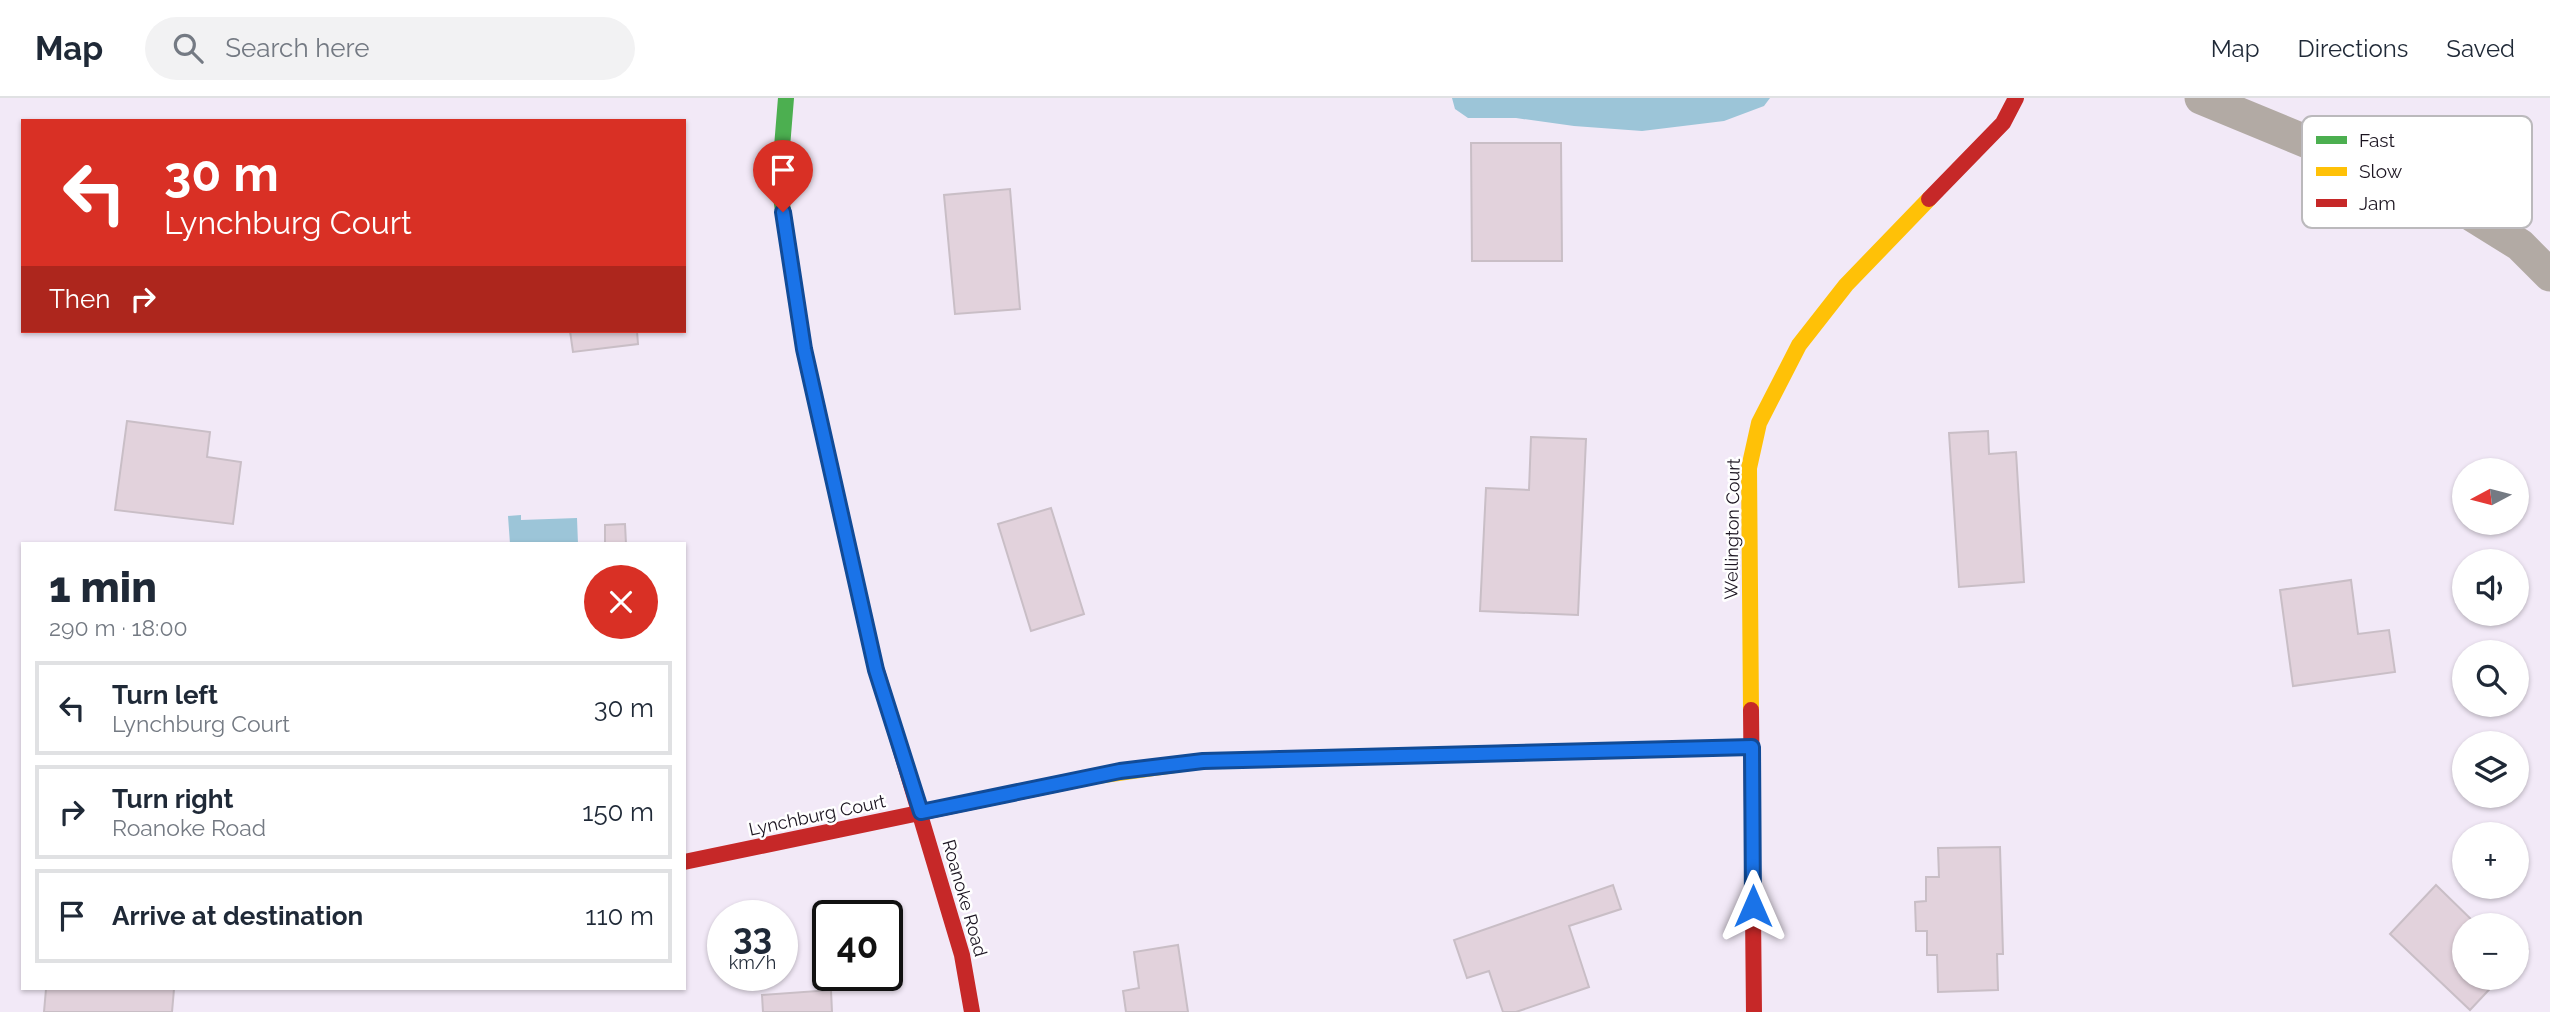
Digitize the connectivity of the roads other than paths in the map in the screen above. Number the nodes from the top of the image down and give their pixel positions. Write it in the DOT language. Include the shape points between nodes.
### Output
graph roads {
  1 [pos="786,98"];
  2 [pos="2017,98"];
  3 [pos="2201,98"];
  4 [pos="2302,140"];
  5 [pos="2493,228"];
  6 [pos="2550,275"];
  7 [pos="1752,747"];
  8 [pos="921,812"];
  9 [pos="686,863"];
  10 [pos="972,1012"];
  11 [pos="1754,1012"];
  1 -- 8 [label="street, Roanoke Road" via="779,184 804,349 876,670"];
  2 -- 7 [label="street, Wellington Court" via="2003,123 1846,285 1799,345 1759,423 1749,468"];
  3 -- 4 [label="street"];
  5 -- 6 [label="street" via="2520,245"];
  7 -- 8 [label="street, Lynchburg Court" via="1203,761 1120,771"];
  7 -- 11 [label="street, Wellington Court"];
  8 -- 9 [label="street, Lynchburg Court"];
  8 -- 10 [label="street, Roanoke Road" via="962,955"];
}
